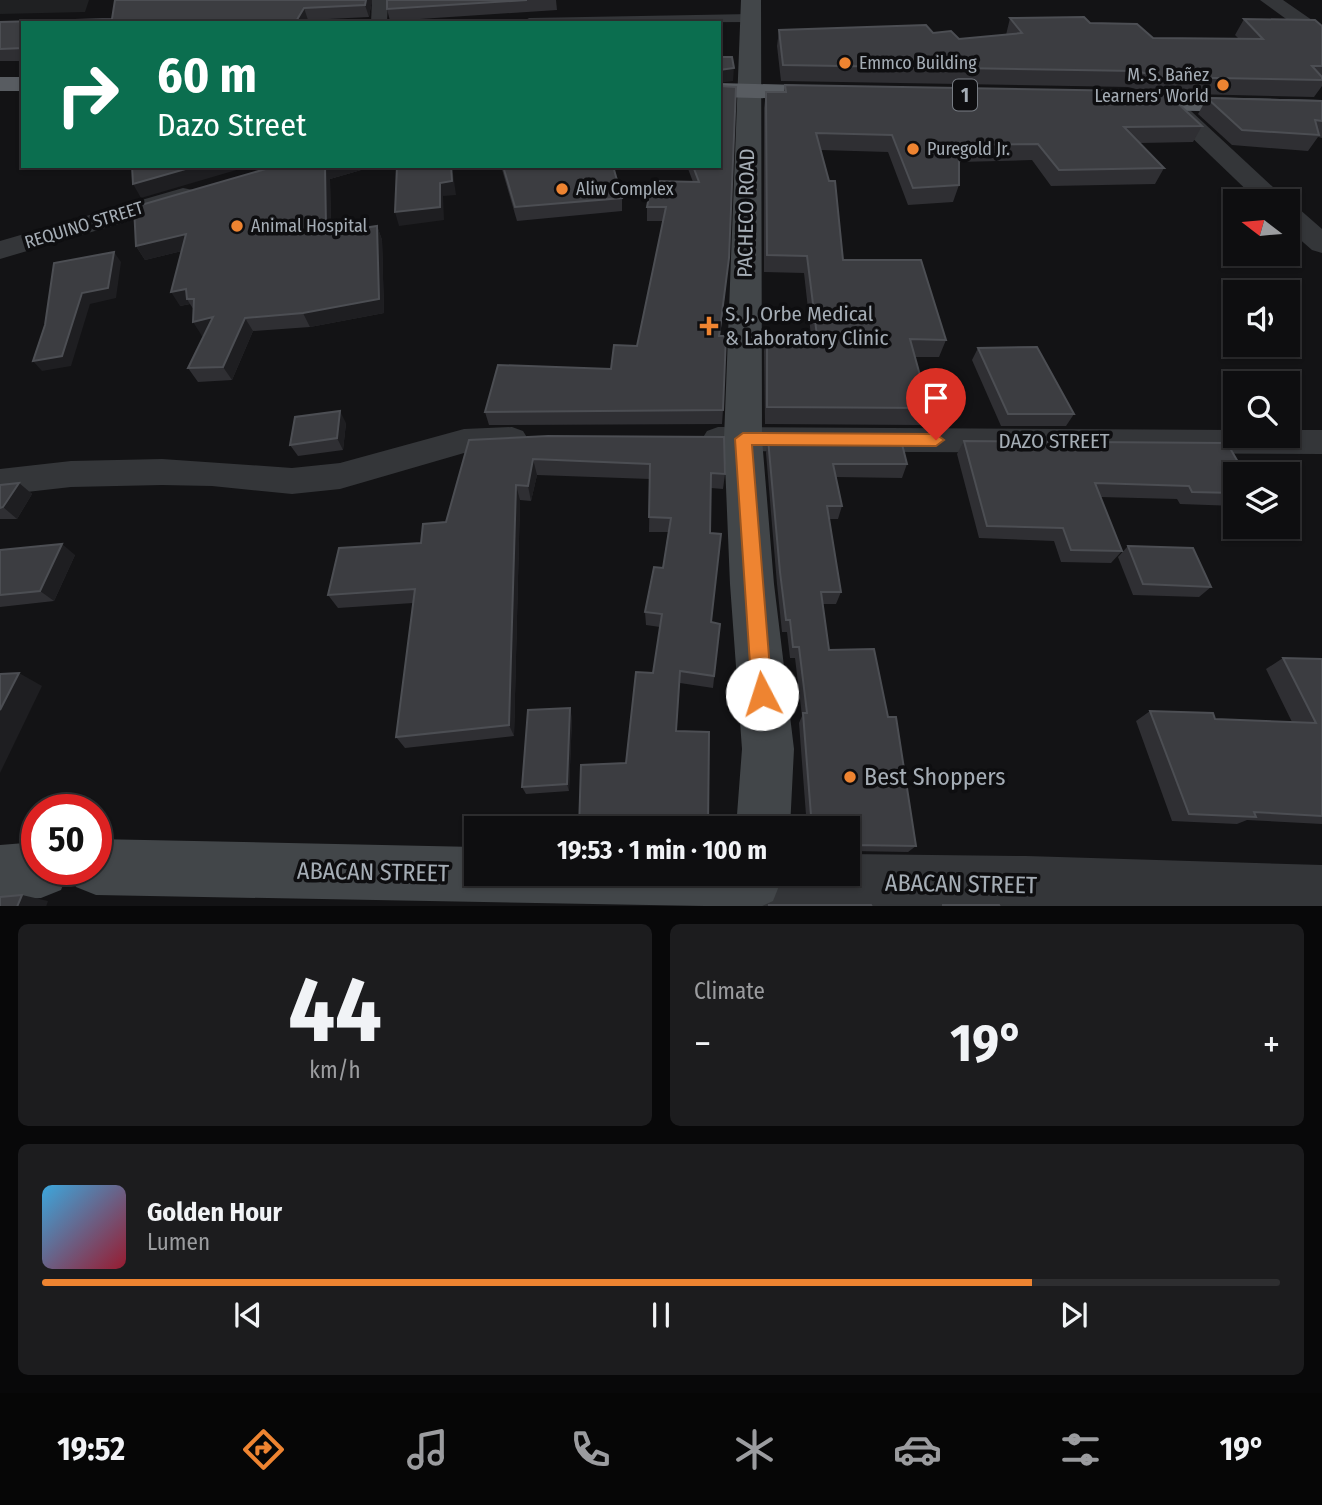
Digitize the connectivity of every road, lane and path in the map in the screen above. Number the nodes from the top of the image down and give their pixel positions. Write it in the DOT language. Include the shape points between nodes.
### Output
graph roads {
  1 [pos="380,0"];
  2 [pos="566,0"];
  3 [pos="1270,0"];
  4 [pos="751,10"];
  5 [pos="379,21"];
  6 [pos="574,21"];
  7 [pos="589,21"];
  8 [pos="1322,36"];
  9 [pos="0,84"];
  10 [pos="21,84"];
  11 [pos="721,91"];
  12 [pos="739,98"];
  13 [pos="858,98"];
  14 [pos="1107,102"];
  15 [pos="1161,103"];
  16 [pos="1322,107"];
  17 [pos="1260,189"];
  18 [pos="205,190"];
  19 [pos="1300,225"];
  20 [pos="1322,244"];
  21 [pos="0,250"];
  22 [pos="538,438"];
  23 [pos="684,439"];
  24 [pos="743,439"];
  25 [pos="1322,442"];
  26 [pos="0,482"];
  27 [pos="761,816"];
  28 [pos="112,867"];
  29 [pos="464,870"];
  30 [pos="21,871"];
  31 [pos="0,873"];
  32 [pos="860,877"];
  33 [pos="1322,894"];
  1 -- 5 [label="street"];
  2 -- 6 [label="street"];
  3 -- 8 [label="street"];
  4 -- 7 [label="street"];
  4 -- 12 [label="main road, PACHECO ROAD"];
  9 -- 10 [label="highway"];
  11 -- 12 [label="highway"];
  12 -- 13 [label="highway"];
  12 -- 24 [label="main road, PACHECO ROAD"];
  14 -- 15 [label="highway" via="1134,108"];
  15 -- 16 [label="highway"];
  15 -- 17 [label="street"];
  18 -- 21 [label="street, REQUINO STREET"];
  19 -- 20 [label="street"];
  22 -- 26 [label="street" via="464,441 340,476 292,481 162,472 71,474"];
  23 -- 24 [label="street, DAZO STREET"];
  24 -- 25 [label="street, DAZO STREET"];
  24 -- 27 [label="main road, PACHECO ROAD" via="768,750"];
  28 -- 29 [label="main road, ABACAN STREET"];
  30 -- 31 [label="main road"];
  32 -- 33 [label="street, ABACAN STREET"];
}
